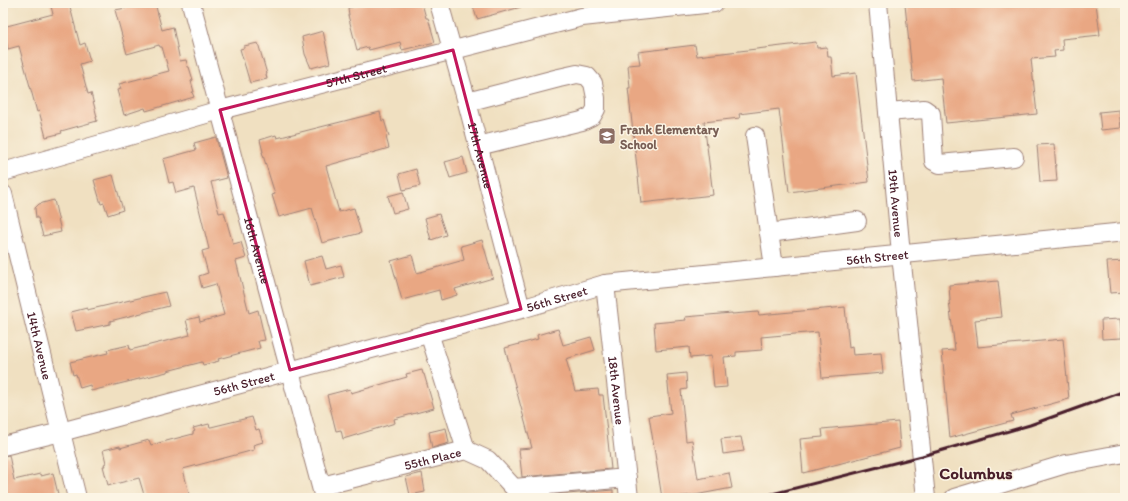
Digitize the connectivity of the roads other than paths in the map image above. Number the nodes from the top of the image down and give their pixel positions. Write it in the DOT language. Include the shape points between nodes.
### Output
graph roads {
  1 [pos="191,3"];
  2 [pos="439,3"];
  3 [pos="714,3"];
  4 [pos="878,3"];
  5 [pos="582,10"];
  6 [pos="453,50"];
  7 [pos="467,102"];
  8 [pos="220,110"];
  9 [pos="888,112"];
  10 [pos="755,136"];
  11 [pos="478,146"];
  12 [pos="1014,157"];
  13 [pos="3,172"];
  14 [pos="3,194"];
  15 [pos="856,221"];
  16 [pos="1125,232"];
  17 [pos="769,233"];
  18 [pos="901,254"];
  19 [pos="774,267"];
  20 [pos="606,284"];
  21 [pos="520,309"];
  22 [pos="429,333"];
  23 [pos="290,370"];
  24 [pos="61,432"];
  25 [pos="3,446"];
  26 [pos="466,450"];
  27 [pos="1125,453"];
  28 [pos="627,478"];
  29 [pos="323,492"];
  30 [pos="77,498"];
  31 [pos="629,498"];
  32 [pos="926,498"];
  33 [pos="954,498"];
  1 -- 8 [label="street, 16th Avenue"];
  2 -- 6 [label="street, 17th Avenue"];
  3 -- 5 [label="street, 57th Street"];
  4 -- 9 [label="street, 19th Avenue"];
  5 -- 6 [label="street, 57th Street"];
  6 -- 7 [label="street, 17th Avenue"];
  6 -- 8 [label="street, 57th Street"];
  7 -- 11 [label="street, 17th Avenue"];
  7 -- 11 [label="street" via="577,74 587,76 593,83 596,109 592,116 582,121"];
  8 -- 13 [label="street, 57th Street"];
  8 -- 23 [label="street, 16th Avenue"];
  9 -- 12 [label="street" via="924,109 931,114 934,161 940,164"];
  9 -- 18 [label="street, 19th Avenue"];
  10 -- 17 [label="street"];
  11 -- 21 [label="street, 17th Avenue"];
  14 -- 24 [label="street, 14th Avenue"];
  15 -- 17 [label="street"];
  16 -- 18 [label="street, 56th Street"];
  17 -- 19 [label="street"];
  18 -- 19 [label="street, 56th Street"];
  18 -- 32 [label="street, 19th Avenue"];
  19 -- 20 [label="street, 56th Street"];
  20 -- 21 [label="street, 56th Street"];
  20 -- 28 [label="street, 18th Avenue"];
  21 -- 22 [label="street, 56th Street"];
  22 -- 23 [label="street, 56th Street"];
  22 -- 26 [label="street"];
  23 -- 24 [label="street, 56th Street"];
  23 -- 29 [label="street, 16th Avenue"];
  24 -- 25 [label="street, 56th Street"];
  24 -- 30 [label="street, 14th Avenue"];
  26 -- 28 [label="street, 55th Place" via="488,460 514,488"];
  26 -- 29 [label="street, 55th Place"];
  27 -- 33 [label="street" via="1066,464"];
  28 -- 31 [label="street, 18th Avenue"];
}
